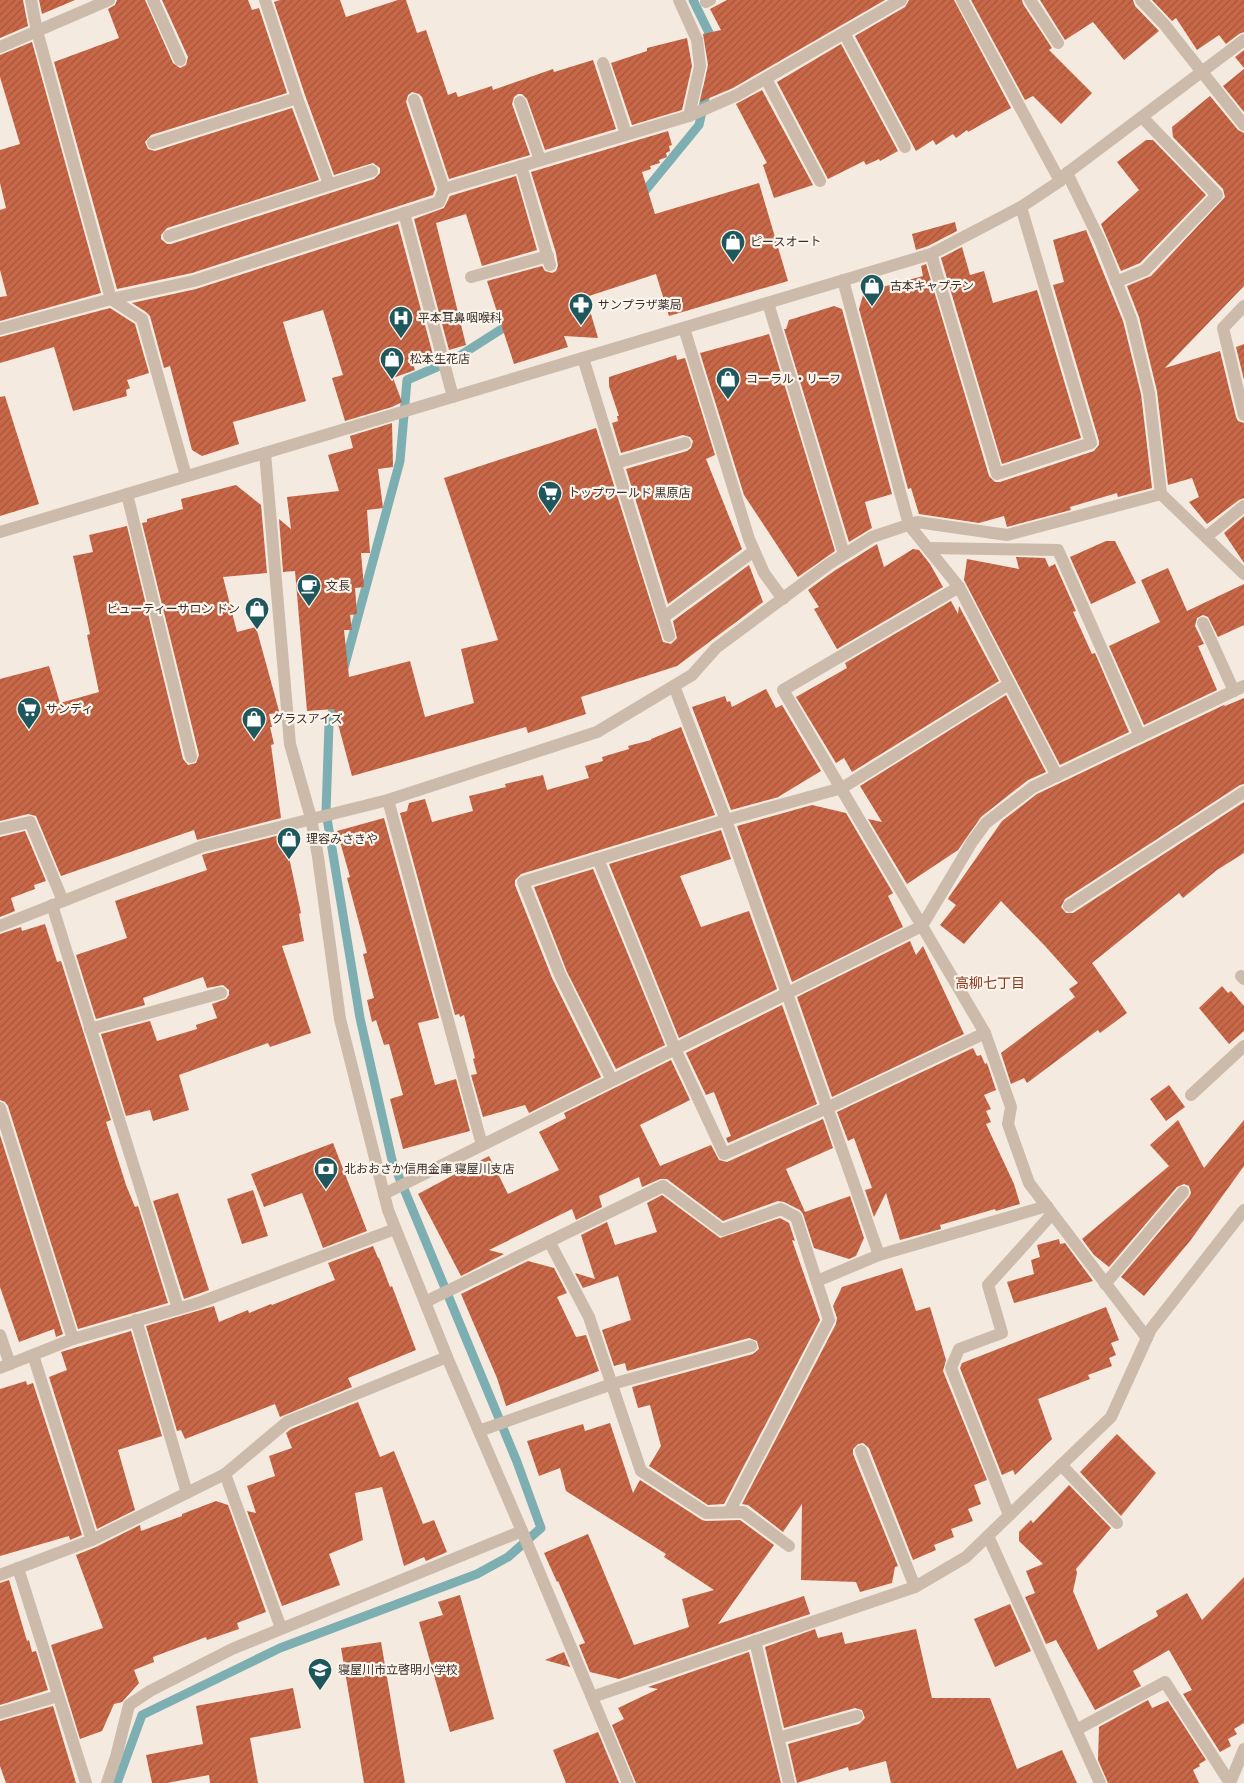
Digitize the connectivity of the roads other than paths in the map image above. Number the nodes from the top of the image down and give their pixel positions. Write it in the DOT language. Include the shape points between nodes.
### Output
graph roads {
  1 [pos="31,0"];
  2 [pos="108,0"];
  3 [pos="153,0"];
  4 [pos="265,0"];
  5 [pos="679,0"];
  6 [pos="901,0"];
  7 [pos="962,0"];
  8 [pos="1030,0"];
  9 [pos="1141,0"];
  10 [pos="37,31"];
  11 [pos="844,33"];
  12 [pos="1244,40"];
  13 [pos="1058,44"];
  14 [pos="0,47"];
  15 [pos="180,60"];
  16 [pos="602,63"];
  17 [pos="1202,72"];
  18 [pos="766,79"];
  19 [pos="297,98"];
  20 [pos="414,100"];
  21 [pos="520,102"];
  22 [pos="693,115"];
  23 [pos="1142,117"];
  24 [pos="1244,125"];
  25 [pos="626,134"];
  26 [pos="153,143"];
  27 [pos="905,147"];
  28 [pos="540,160"];
  29 [pos="521,166"];
  30 [pos="372,171"];
  31 [pos="1063,177"];
  32 [pos="820,181"];
  33 [pos="329,184"];
  34 [pos="444,189"];
  35 [pos="1021,207"];
  36 [pos="404,213"];
  37 [pos="169,236"];
  38 [pos="931,254"];
  39 [pos="471,277"];
  40 [pos="843,280"];
  41 [pos="1116,282"];
  42 [pos="111,298"];
  43 [pos="768,303"];
  44 [pos="1244,306"];
  45 [pos="684,328"];
  46 [pos="0,330"];
  47 [pos="583,358"];
  48 [pos="453,397"];
  49 [pos="1244,415"];
  50 [pos="685,443"];
  51 [pos="265,453"];
  52 [pos="616,463"];
  53 [pos="186,476"];
  54 [pos="127,494"];
  55 [pos="1161,494"];
  56 [pos="1244,506"];
  57 [pos="909,525"];
  58 [pos="0,532"];
  59 [pos="1206,537"];
  60 [pos="928,548"];
  61 [pos="754,551"];
  62 [pos="844,554"];
  63 [pos="1244,574"];
  64 [pos="959,587"];
  65 [pos="782,599"];
  66 [pos="664,617"];
  67 [pos="1203,623"];
  68 [pos="670,636"];
  69 [pos="1009,684"];
  70 [pos="674,686"];
  71 [pos="1239,689"];
  72 [pos="1140,736"];
  73 [pos="191,757"];
  74 [pos="1056,776"];
  75 [pos="842,788"];
  76 [pos="1244,792"];
  77 [pos="388,800"];
  78 [pos="320,816"];
  79 [pos="726,820"];
  80 [pos="0,829"];
  81 [pos="598,859"];
  82 [pos="57,903"];
  83 [pos="1069,906"];
  84 [pos="0,926"];
  85 [pos="922,926"];
  86 [pos="221,993"];
  87 [pos="786,994"];
  88 [pos="90,1029"];
  89 [pos="985,1033"];
  90 [pos="1244,1046"];
  91 [pos="675,1049"];
  92 [pos="612,1080"];
  93 [pos="1191,1094"];
  94 [pos="0,1108"];
  95 [pos="827,1108"];
  96 [pos="482,1145"];
  97 [pos="389,1191"];
  98 [pos="1184,1192"];
  99 [pos="1050,1210"];
  100 [pos="1244,1210"];
  101 [pos="395,1229"];
  102 [pos="549,1241"];
  103 [pos="880,1255"];
  104 [pos="817,1281"];
  105 [pos="1105,1284"];
  106 [pos="425,1302"];
  107 [pos="178,1308"];
  108 [pos="136,1320"];
  109 [pos="0,1335"];
  110 [pos="1147,1338"];
  111 [pos="73,1339"];
  112 [pos="752,1346"];
  113 [pos="34,1355"];
  114 [pos="447,1357"];
  115 [pos="5,1366"];
  116 [pos="612,1384"];
  117 [pos="484,1429"];
  118 [pos="861,1451"];
  119 [pos="1061,1465"];
  120 [pos="225,1474"];
  121 [pos="186,1493"];
  122 [pos="729,1512"];
  123 [pos="1010,1515"];
  124 [pos="1116,1523"];
  125 [pos="523,1533"];
  126 [pos="988,1536"];
  127 [pos="92,1540"];
  128 [pos="789,1546"];
  129 [pos="18,1568"];
  130 [pos="0,1575"];
  131 [pos="915,1587"];
  132 [pos="281,1628"];
  133 [pos="755,1641"];
  134 [pos="58,1696"];
  135 [pos="592,1697"];
  136 [pos="0,1713"];
  137 [pos="857,1716"];
  138 [pos="1076,1730"];
  139 [pos="778,1738"];
  140 [pos="1244,1749"];
  141 [pos="86,1783"];
  142 [pos="107,1783"];
  143 [pos="628,1783"];
  144 [pos="789,1783"];
  145 [pos="1100,1783"];
  146 [pos="1230,1783"];
  1 -- 10 [label="street"];
  2 -- 10 [label="street"];
  3 -- 15 [label="street"];
  4 -- 19 [label="street"];
  5 -- 22 [label="street" via="697,40 700,66"];
  6 -- 11 [label="street"];
  7 -- 31 [label="street"];
  8 -- 13 [label="street"];
  9 -- 17 [label="street"];
  10 -- 14 [label="street"];
  10 -- 42 [label="street"];
  11 -- 18 [label="street"];
  11 -- 27 [label="street"];
  12 -- 17 [label="street"];
  16 -- 25 [label="street"];
  17 -- 23 [label="street"];
  17 -- 24 [label="street"];
  18 -- 22 [label="street"];
  18 -- 32 [label="street"];
  19 -- 26 [label="street"];
  19 -- 33 [label="street"];
  20 -- 34 [label="street"];
  21 -- 28 [label="street"];
  22 -- 25 [label="street"];
  23 -- 31 [label="street"];
  23 -- 41 [label="street" via="1217,195 1146,270"];
  25 -- 28 [label="street"];
  28 -- 29 [label="street"];
  29 -- 34 [label="street"];
  29 -- 39 [label="street" via="549,260"];
  30 -- 33 [label="street"];
  31 -- 35 [label="street"];
  31 -- 41 [label="street" via="1101,244"];
  33 -- 37 [label="street"];
  34 -- 36 [label="street" via="439,202"];
  35 -- 38 [label="street"];
  35 -- 38 [label="street" via="1091,444 997,474"];
  36 -- 42 [label="street" via="194,281"];
  36 -- 48 [label="street"];
  38 -- 40 [label="street"];
  40 -- 43 [label="street"];
  40 -- 57 [label="street"];
  41 -- 55 [label="street" via="1131,319 1149,393"];
  42 -- 46 [label="street"];
  42 -- 53 [label="street" via="142,319"];
  43 -- 45 [label="street"];
  43 -- 62 [label="street"];
  44 -- 49 [label="street" via="1223,328"];
  45 -- 47 [label="street"];
  45 -- 61 [label="street"];
  47 -- 48 [label="street"];
  47 -- 52 [label="street"];
  48 -- 51 [label="street"];
  50 -- 52 [label="street"];
  51 -- 53 [label="street"];
  51 -- 78 [label="street" via="290,744"];
  52 -- 66 [label="street"];
  53 -- 54 [label="street"];
  54 -- 58 [label="street"];
  54 -- 73 [label="street"];
  55 -- 57 [label="street" via="1007,535 917,522"];
  55 -- 59 [label="street"];
  56 -- 59 [label="street"];
  57 -- 60 [label="street"];
  57 -- 62 [label="street" via="872,537"];
  59 -- 63 [label="street"];
  60 -- 64 [label="street"];
  60 -- 72 [label="street" via="1058,550"];
  61 -- 65 [label="street"];
  61 -- 66 [label="street"];
  62 -- 65 [label="street"];
  64 -- 69 [label="street"];
  64 -- 75 [label="street" via="783,690"];
  65 -- 70 [label="street" via="716,648 692,675"];
  66 -- 68 [label="street"];
  67 -- 71 [label="street"];
  69 -- 74 [label="street"];
  69 -- 75 [label="street"];
  70 -- 77 [label="street" via="597,732"];
  70 -- 79 [label="street"];
  71 -- 72 [label="street"];
  72 -- 74 [label="street"];
  74 -- 85 [label="street" via="1033,787 986,823"];
  75 -- 79 [label="street"];
  75 -- 85 [label="street"];
  76 -- 83 [label="street"];
  77 -- 78 [label="street"];
  77 -- 96 [label="street"];
  78 -- 82 [label="street" via="203,846"];
  78 -- 97 [label="street" via="318,857 340,1019"];
  79 -- 81 [label="street"];
  79 -- 87 [label="street"];
  80 -- 82 [label="street" via="30,822"];
  81 -- 91 [label="street"];
  81 -- 92 [label="street" via="523,882 560,975"];
  82 -- 84 [label="street"];
  82 -- 88 [label="street"];
  85 -- 87 [label="street"];
  85 -- 89 [label="street"];
  86 -- 88 [label="street"];
  87 -- 91 [label="street"];
  87 -- 95 [label="street"];
  88 -- 107 [label="street"];
  89 -- 95 [label="street"];
  89 -- 99 [label="street" via="1010,1107 1008,1124 1016,1150 1030,1183"];
  90 -- 93 [label="street"];
  91 -- 92 [label="street"];
  91 -- 95 [label="street" via="724,1154"];
  92 -- 96 [label="street"];
  94 -- 111 [label="street"];
  95 -- 103 [label="street"];
  96 -- 97 [label="street"];
  97 -- 101 [label="street"];
  98 -- 105 [label="street"];
  99 -- 103 [label="street"];
  99 -- 105 [label="street"];
  99 -- 123 [label="street" via="988,1285 1002,1333 959,1348 952,1368"];
  100 -- 110 [label="street"];
  101 -- 106 [label="street"];
  101 -- 107 [label="street"];
  102 -- 104 [label="street" via="663,1186 722,1230 781,1209 796,1217"];
  102 -- 106 [label="street"];
  102 -- 116 [label="street" via="589,1317"];
  103 -- 104 [label="street"];
  104 -- 122 [label="street" via="829,1320"];
  105 -- 110 [label="street"];
  106 -- 114 [label="street"];
  107 -- 108 [label="street"];
  108 -- 111 [label="street"];
  108 -- 121 [label="street"];
  109 -- 115 [label="street"];
  110 -- 119 [label="street" via="1111,1417"];
  111 -- 113 [label="street"];
  112 -- 116 [label="street"];
  113 -- 115 [label="street"];
  113 -- 127 [label="street"];
  114 -- 117 [label="street"];
  114 -- 120 [label="street" via="287,1422"];
  116 -- 117 [label="street"];
  116 -- 122 [label="street" via="641,1471 706,1513"];
  117 -- 125 [label="street"];
  118 -- 131 [label="street"];
  119 -- 123 [label="street"];
  119 -- 124 [label="street"];
  120 -- 121 [label="street"];
  120 -- 132 [label="street"];
  121 -- 127 [label="street"];
  122 -- 128 [label="street" via="743,1512"];
  123 -- 126 [label="street"];
  125 -- 132 [label="street"];
  125 -- 135 [label="street"];
  126 -- 131 [label="street" via="966,1557"];
  126 -- 138 [label="street"];
  127 -- 129 [label="street"];
  129 -- 130 [label="street"];
  129 -- 134 [label="street"];
  131 -- 133 [label="street"];
  132 -- 142 [label="street" via="232,1648 129,1705"];
  133 -- 135 [label="street"];
  133 -- 139 [label="street"];
  134 -- 136 [label="street"];
  134 -- 141 [label="street"];
  135 -- 143 [label="street"];
  137 -- 139 [label="street"];
  138 -- 145 [label="street"];
  138 -- 146 [label="street" via="1165,1682"];
  139 -- 144 [label="street"];
  140 -- 146 [label="street"];
}
